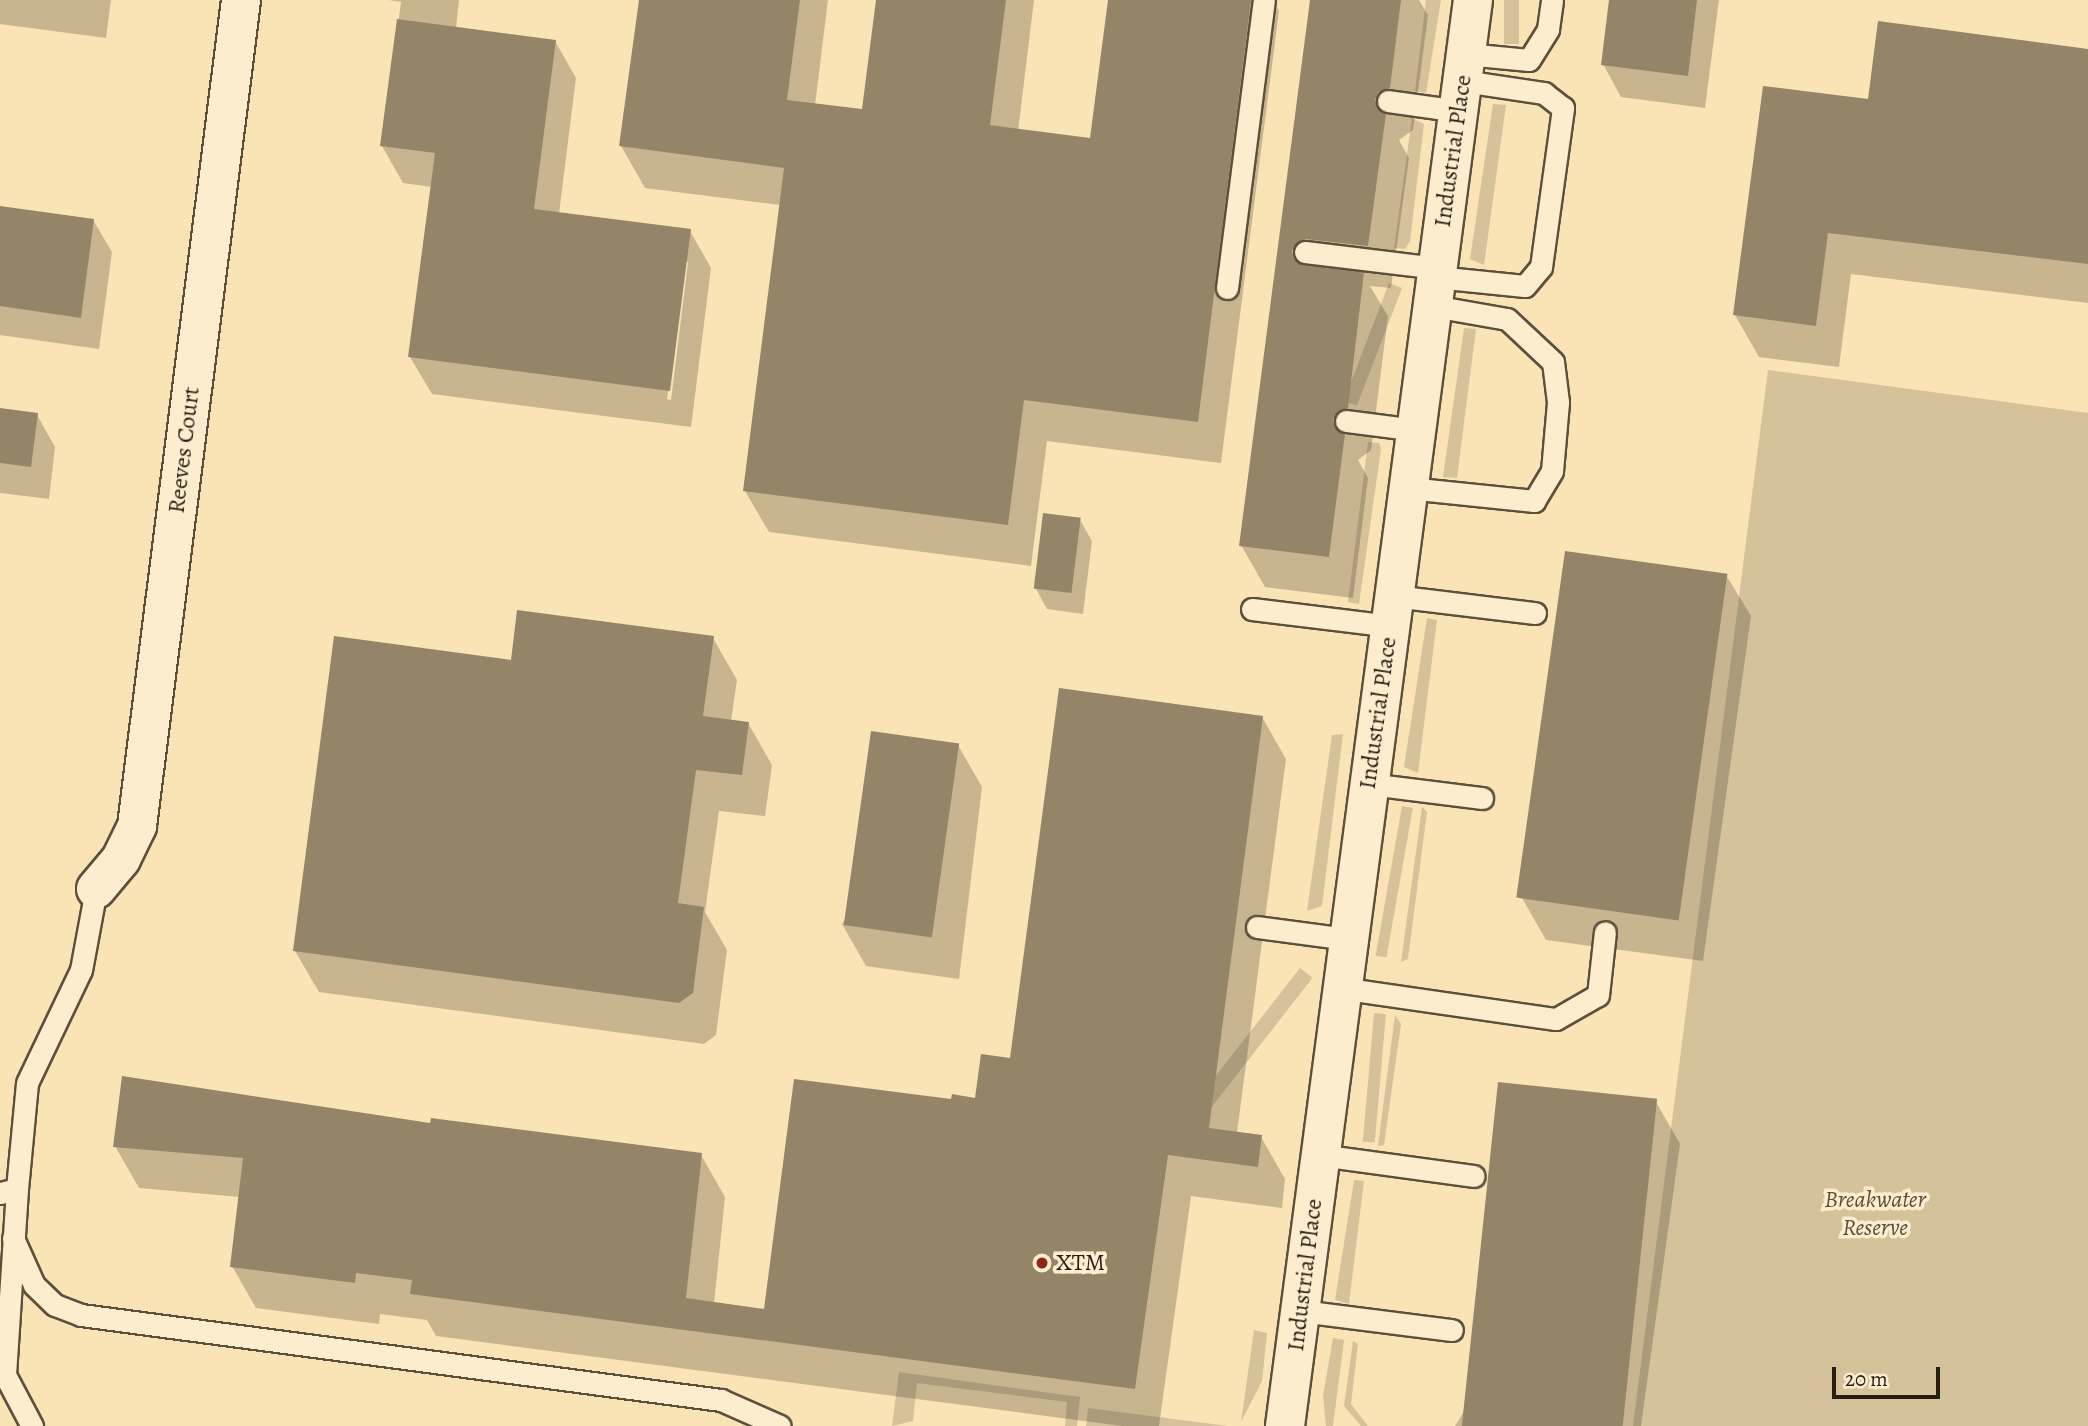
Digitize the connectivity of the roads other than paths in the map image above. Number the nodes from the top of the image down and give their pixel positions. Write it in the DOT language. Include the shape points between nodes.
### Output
graph roads {
  1 [pos="241,0"];
  2 [pos="1264,0"];
  3 [pos="1473,0"];
  4 [pos="1552,0"];
  5 [pos="1462,82"];
  6 [pos="1388,101"];
  7 [pos="1305,251"];
  8 [pos="1436,284"];
  9 [pos="1227,288"];
  10 [pos="1346,421"];
  11 [pos="1416,430"];
  12 [pos="1408,488"];
  13 [pos="1252,608"];
  14 [pos="1392,611"];
  15 [pos="1535,613"];
  16 [pos="1369,784"];
  17 [pos="1482,799"];
  18 [pos="96,888"];
  19 [pos="1257,927"];
  20 [pos="1605,932"];
  21 [pos="1347,939"];
  22 [pos="1340,988"];
  23 [pos="1320,1155"];
  24 [pos="1474,1176"];
  25 [pos="8,1191"];
  26 [pos="13,1238"];
  27 [pos="1301,1311"];
  28 [pos="1452,1330"];
  29 [pos="32,1426"];
  30 [pos="780,1426"];
  31 [pos="1285,1426"];
  1 -- 18 [label="street, Reeves Court" via="137,826 121,859"];
  2 -- 9 [label="lane"];
  3 -- 5 [label="street, Industrial Place"];
  4 -- 5 [label="lane" via="1548,29 1529,60"];
  5 -- 6 [label="lane"];
  5 -- 8 [label="street, Industrial Place"];
  5 -- 8 [label="lane" via="1544,93 1563,108 1541,267 1525,286"];
  7 -- 8 [label="lane"];
  8 -- 11 [label="street, Industrial Place"];
  8 -- 12 [label="lane" via="1507,319 1553,362 1558,402 1552,471 1534,501"];
  10 -- 11 [label="lane"];
  11 -- 12 [label="street, Industrial Place"];
  12 -- 14 [label="street, Industrial Place"];
  13 -- 14 [label="lane"];
  14 -- 15 [label="lane"];
  14 -- 16 [label="street, Industrial Place"];
  16 -- 17 [label="lane"];
  16 -- 21 [label="street, Industrial Place"];
  18 -- 25 [label="lane" via="81,970 27,1083"];
  19 -- 21 [label="lane"];
  20 -- 22 [label="lane" via="1598,995 1556,1019"];
  21 -- 22 [label="street, Industrial Place"];
  22 -- 23 [label="street, Industrial Place"];
  23 -- 24 [label="lane"];
  23 -- 27 [label="street, Industrial Place"];
  25 -- 26 [label="lane"];
  26 -- 29 [label="lane" via="5,1374"];
  26 -- 30 [label="lane" via="34,1285 55,1305 82,1315 721,1400"];
  27 -- 28 [label="lane"];
  27 -- 31 [label="street, Industrial Place"];
}
